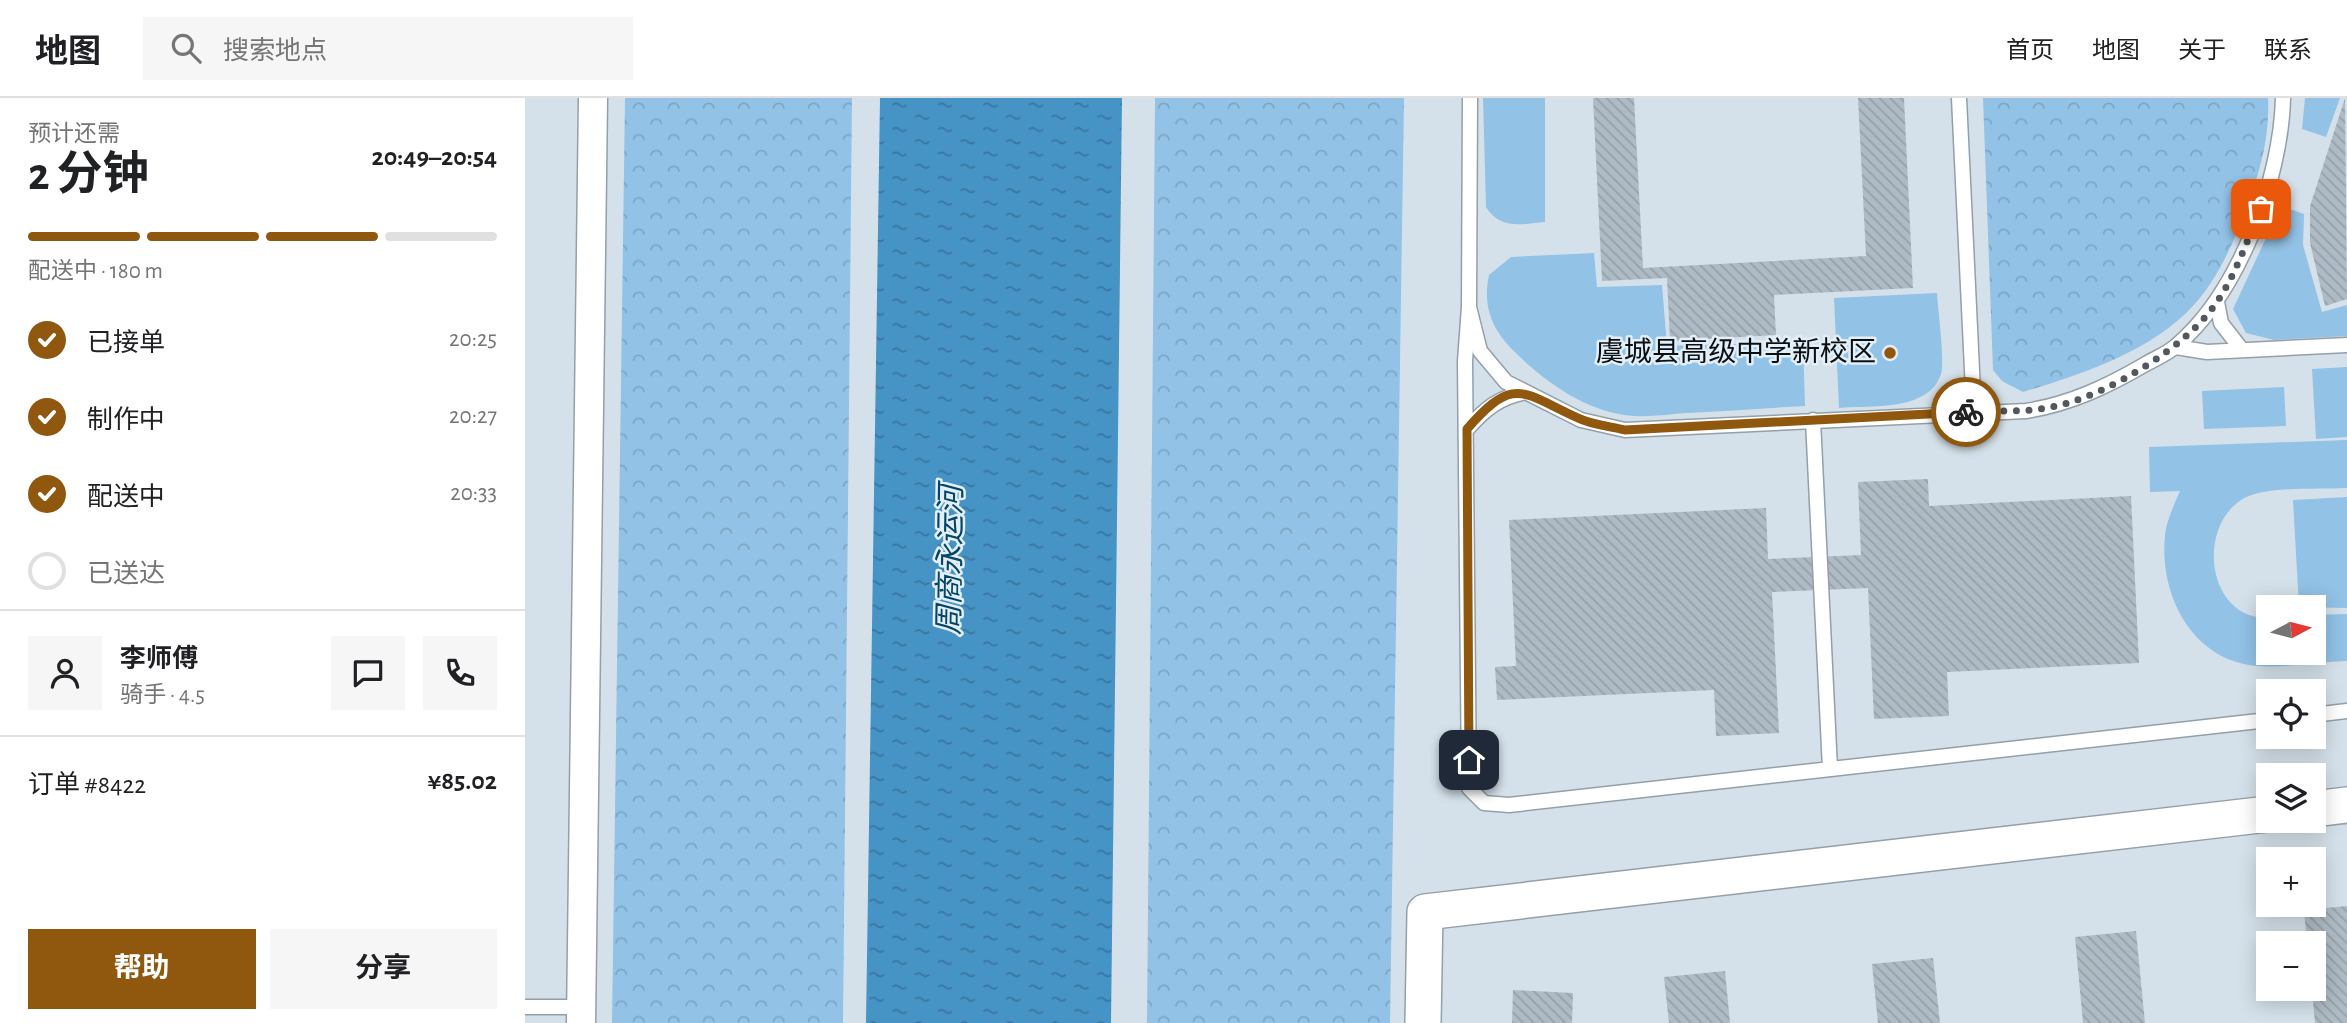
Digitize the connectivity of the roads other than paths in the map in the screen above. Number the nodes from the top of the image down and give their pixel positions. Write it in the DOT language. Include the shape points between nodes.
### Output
graph roads {
  1 [pos="593,98"];
  2 [pos="1470,98"];
  3 [pos="1959,98"];
  4 [pos="2283,98"];
  5 [pos="2217,302"];
  6 [pos="1469,307"];
  7 [pos="2347,345"];
  8 [pos="2176,347"];
  9 [pos="2242,350"];
  10 [pos="1526,392"];
  11 [pos="1974,412"];
  12 [pos="1813,420"];
  13 [pos="1467,429"];
  14 [pos="2347,711"];
  15 [pos="2326,713"];
  16 [pos="2256,721"];
  17 [pos="1830,769"];
  18 [pos="2347,805"];
  19 [pos="2326,807"];
  20 [pos="2256,815"];
  21 [pos="525,1007"];
  22 [pos="581,1015"];
  23 [pos="1423,1023"];
  1 -- 22 [label="street"];
  2 -- 6 [label="lane"];
  3 -- 11 [label="lane"];
  4 -- 5 [label="lane" via="2278,156 2264,199"];
  5 -- 8 [label="lane"];
  5 -- 9 [label="lane" via="2221,323"];
  6 -- 10 [label="lane" via="1480,351 1506,382"];
  6 -- 13 [label="lane"];
  7 -- 9 [label="lane"];
  8 -- 9 [label="lane" via="2207,352"];
  8 -- 11 [label="lane" via="2085,396 2055,406"];
  10 -- 12 [label="lane" via="1581,420 1625,430"];
  10 -- 13 [label="lane" via="1507,395 1486,408"];
  11 -- 12 [label="lane"];
  12 -- 17 [label="lane"];
  13 -- 17 [label="lane" via="1469,788 1484,803 1509,805"];
  14 -- 15 [label="lane"];
  16 -- 17 [label="lane"];
  18 -- 19 [label="street"];
  20 -- 23 [label="street" via="1425,912"];
  21 -- 22 [label="lane"];
}
